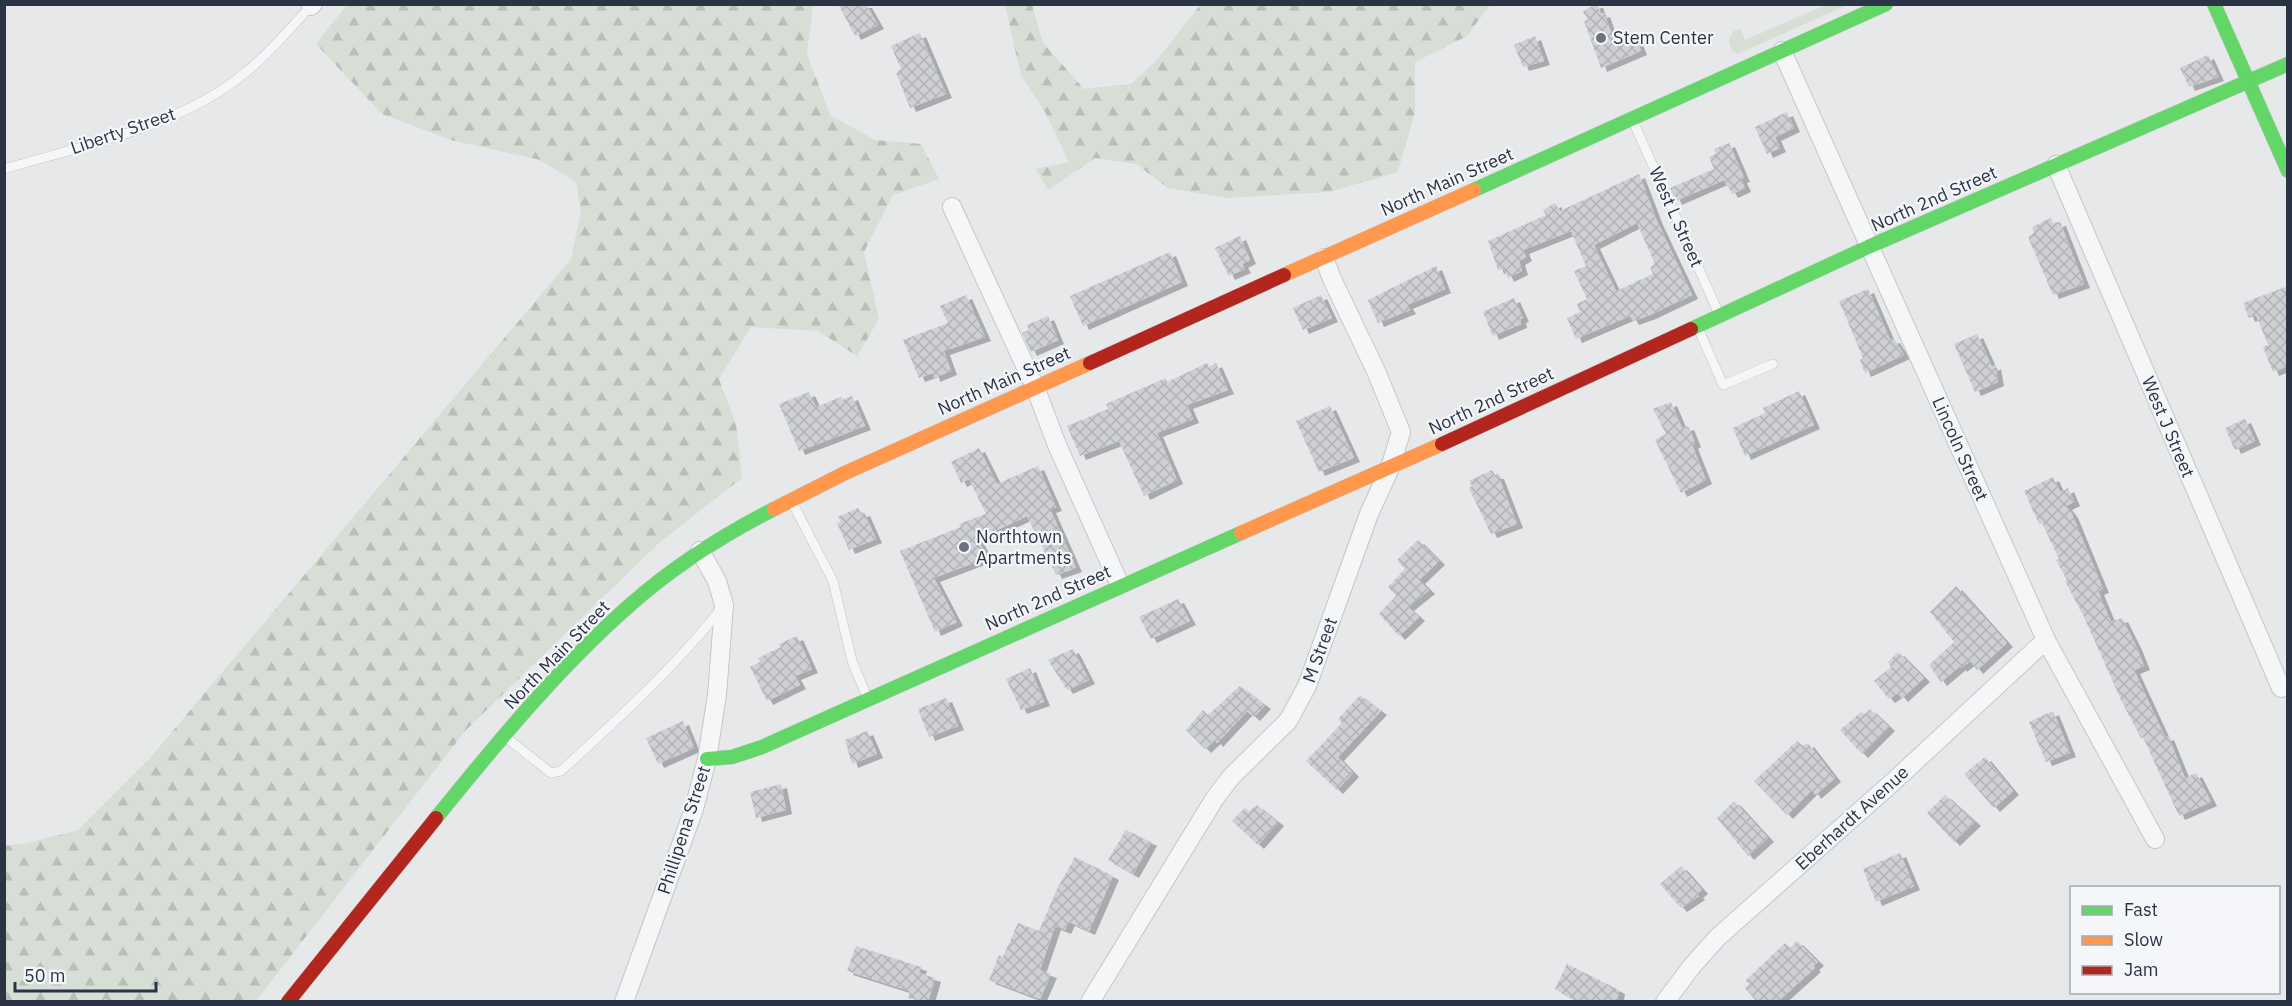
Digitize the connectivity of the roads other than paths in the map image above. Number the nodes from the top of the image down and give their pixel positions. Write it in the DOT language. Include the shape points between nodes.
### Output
graph roads {
  1 [pos="1886,4"];
  2 [pos="2214,4"];
  3 [pos="312,5"];
  4 [pos="1782,51"];
  5 [pos="2288,64"];
  6 [pos="2248,81"];
  7 [pos="1632,118"];
  8 [pos="2056,165"];
  9 [pos="4,169"];
  10 [pos="2288,171"];
  11 [pos="952,207"];
  12 [pos="1868,247"];
  13 [pos="1324,258"];
  14 [pos="1720,316"];
  15 [pos="1697,326"];
  16 [pos="1773,364"];
  17 [pos="1035,387"];
  18 [pos="1390,468"];
  19 [pos="791,499"];
  20 [pos="700,551"];
  21 [pos="1120,585"];
  22 [pos="724,605"];
  23 [pos="2046,640"];
  24 [pos="2281,688"];
  25 [pos="868,698"];
  26 [pos="505,736"];
  27 [pos="707,759"];
  28 [pos="2155,839"];
  29 [pos="1666,1001"];
  30 [pos="288,1002"];
  31 [pos="624,1002"];
  32 [pos="1090,1002"];
  1 -- 4 [label="main road, North Main Street"];
  2 -- 6 [label="main road"];
  3 -- 9 [label="lane, Liberty Street" via="246,72 206,100 159,123"];
  4 -- 7 [label="main road, North Main Street"];
  4 -- 12 [label="street, Lincoln Street"];
  5 -- 6 [label="main road, North 2nd Street"];
  6 -- 8 [label="main road, North 2nd Street"];
  6 -- 10 [label="main road"];
  7 -- 13 [label="main road, North Main Street"];
  7 -- 14 [label="lane, West L Street"];
  8 -- 12 [label="main road, North 2nd Street"];
  8 -- 24 [label="street, West J Street"];
  11 -- 17 [label="street"];
  12 -- 14 [label="main road, North 2nd Street"];
  12 -- 23 [label="street, Lincoln Street"];
  13 -- 17 [label="main road, North Main Street"];
  13 -- 18 [label="street, M Street" via="1401,432"];
  14 -- 15 [label="main road, North 2nd Street"];
  15 -- 16 [label="lane" via="1723,385"];
  15 -- 18 [label="main road, North 2nd Street"];
  17 -- 19 [label="main road, North Main Street"];
  17 -- 21 [label="street"];
  18 -- 21 [label="main road, North 2nd Street"];
  18 -- 32 [label="street, M Street" via="1297,708 1215,798"];
  19 -- 20 [label="main road, North Main Street"];
  19 -- 25 [label="lane" via="833,581 852,661"];
  20 -- 22 [label="street, Phillipena Street" via="717,581"];
  20 -- 26 [label="main road, North Main Street" via="598,632"];
  21 -- 25 [label="main road, North 2nd Street"];
  22 -- 26 [label="lane" via="687,650 561,771 551,773"];
  22 -- 27 [label="street, Phillipena Street"];
  23 -- 28 [label="street, Lincoln Street"];
  23 -- 29 [label="street, Eberhardt Avenue" via="1718,937"];
  25 -- 27 [label="main road, North 2nd Street" via="762,747 732,757"];
  26 -- 30 [label="main road, North Main Street"];
  27 -- 31 [label="street, Phillipena Street" via="694,809"];
}
